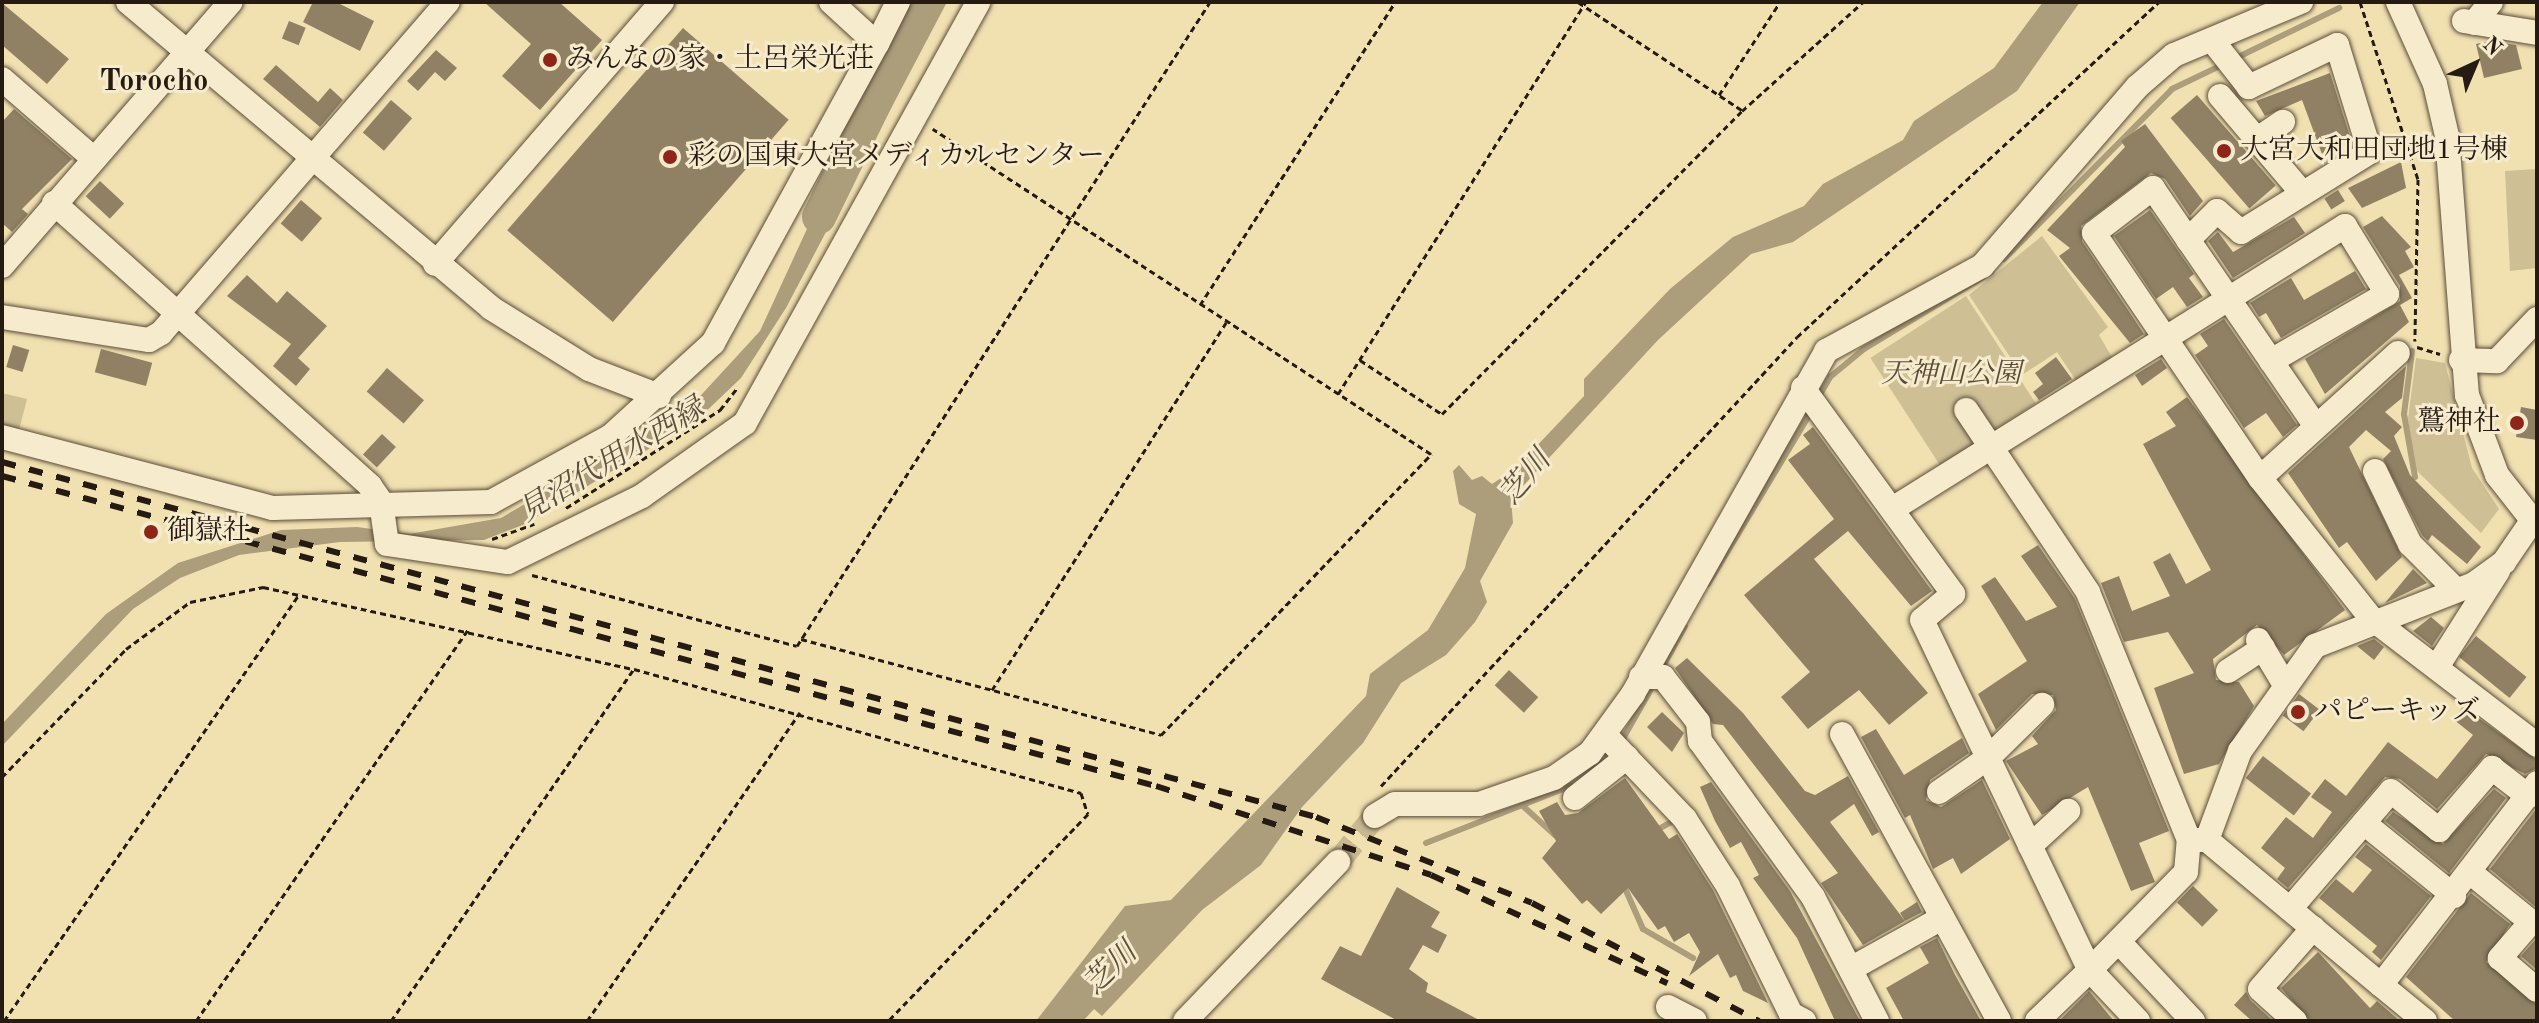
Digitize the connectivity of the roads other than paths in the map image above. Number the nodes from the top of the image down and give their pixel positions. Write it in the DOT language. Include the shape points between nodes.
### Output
graph roads {
  1 [pos="128,2"];
  2 [pos="231,2"];
  3 [pos="448,2"];
  4 [pos="662,2"];
  5 [pos="831,2"];
  6 [pos="898,2"];
  7 [pos="978,2"];
  8 [pos="2301,2"];
  9 [pos="2398,2"];
  10 [pos="2491,2"];
  11 [pos="2537,33"];
  12 [pos="2212,40"];
  13 [pos="877,44"];
  14 [pos="187,53"];
  15 [pos="2,79"];
  16 [pos="2220,96"];
  17 [pos="2283,122"];
  18 [pos="2259,138"];
  19 [pos="94,159"];
  20 [pos="313,161"];
  21 [pos="2303,194"];
  22 [pos="54,203"];
  23 [pos="2188,240"];
  24 [pos="5,255"];
  25 [pos="435,264"];
  26 [pos="2228,298"];
  27 [pos="178,314"];
  28 [pos="2,317"];
  29 [pos="2537,319"];
  30 [pos="2165,338"];
  31 [pos="2408,349"];
  32 [pos="2461,360"];
  33 [pos="2271,361"];
  34 [pos="1803,388"];
  35 [pos="659,396"];
  36 [pos="1966,410"];
  37 [pos="2315,425"];
  38 [pos="2,437"];
  39 [pos="1989,449"];
  40 [pos="2375,471"];
  41 [pos="2260,478"];
  42 [pos="381,507"];
  43 [pos="1894,508"];
  44 [pos="2534,524"];
  45 [pos="2504,562"];
  46 [pos="2456,590"];
  47 [pos="2371,618"];
  48 [pos="2437,667"];
  49 [pos="2228,671"];
  50 [pos="1641,677"];
  51 [pos="2285,685"];
  52 [pos="2042,705"];
  53 [pos="1842,734"];
  54 [pos="1606,736"];
  55 [pos="2537,745"];
  56 [pos="1627,757"];
  57 [pos="1988,758"];
  58 [pos="2532,789"];
  59 [pos="1939,792"];
  60 [pos="1575,798"];
  61 [pos="2068,811"];
  62 [pos="1375,816"];
  63 [pos="2364,823"];
  64 [pos="2198,840"];
  65 [pos="2030,846"];
  66 [pos="1338,862"];
  67 [pos="2471,873"];
  68 [pos="2454,896"];
  69 [pos="2290,909"];
  70 [pos="1942,918"];
  71 [pos="2313,928"];
  72 [pos="2120,943"];
  73 [pos="1854,967"];
  74 [pos="2090,970"];
  75 [pos="2381,985"];
  76 [pos="2537,990"];
  77 [pos="1217,995"];
  78 [pos="1668,1007"];
  79 [pos="2132,1019"];
  80 [pos="1185,1021"];
  81 [pos="1207,1021"];
  82 [pos="1695,1021"];
  83 [pos="1804,1021"];
  84 [pos="1877,1021"];
  85 [pos="1999,1021"];
  86 [pos="2037,1021"];
  87 [pos="2193,1021"];
  88 [pos="2295,1021"];
  89 [pos="2425,1021"];
  1 -- 14 [label="street"];
  2 -- 14 [label="street"];
  3 -- 20 [label="street"];
  4 -- 25 [label="street"];
  5 -- 13 [label="street"];
  6 -- 13 [label="street"];
  7 -- 42 [label="street" via="745,423 642,496 508,562 387,544"];
  8 -- 12 [label="street"];
  9 -- 32 [label="street" via="2435,84 2447,136"];
  10 -- 11 [label="street" via="2469,22"];
  12 -- 21 [label="street" via="2249,87 2337,45 2370,152"];
  12 -- 34 [label="street" via="2174,55 2137,87 1982,266 1826,351"];
  13 -- 35 [label="street" via="713,343"];
  14 -- 19 [label="street"];
  14 -- 20 [label="street"];
  15 -- 19 [label="street"];
  16 -- 18 [label="street"];
  17 -- 18 [label="street"];
  18 -- 21 [label="street"];
  19 -- 22 [label="street"];
  20 -- 25 [label="street"];
  20 -- 27 [label="street"];
  21 -- 23 [label="street" via="2241,232 2217,211"];
  22 -- 24 [label="street"];
  22 -- 27 [label="street"];
  23 -- 26 [label="street"];
  23 -- 30 [label="street" via="2153,188 2094,233"];
  25 -- 35 [label="street" via="540,340"];
  26 -- 30 [label="street"];
  26 -- 33 [label="street"];
  26 -- 33 [label="street" via="2345,226 2387,294"];
  27 -- 28 [label="street" via="149,340"];
  27 -- 42 [label="street"];
  29 -- 32 [label="street" via="2497,361"];
  30 -- 39 [label="street"];
  30 -- 41 [label="street"];
  31 -- 37 [label="street"];
  32 -- 44 [label="street" via="2487,454"];
  33 -- 37 [label="street"];
  34 -- 43 [label="street"];
  34 -- 50 [label="street"];
  35 -- 42 [label="street" via="575,461 491,502"];
  36 -- 39 [label="street"];
  37 -- 41 [label="street"];
  38 -- 42 [label="street" via="273,508"];
  39 -- 43 [label="street"];
  39 -- 64 [label="street" via="2088,592"];
  40 -- 46 [label="street" via="2410,544"];
  41 -- 47 [label="street"];
  43 -- 57 [label="street" via="1953,594 1922,620"];
  44 -- 45 [label="street"];
  45 -- 46 [label="street"];
  45 -- 48 [label="street"];
  46 -- 47 [label="street"];
  47 -- 48 [label="street"];
  47 -- 51 [label="street" via="2315,646"];
  48 -- 55 [label="street"];
  49 -- 51 [label="street" via="2261,644"];
  50 -- 54 [label="street"];
  50 -- 73 [label="street" via="1663,677 1698,722 1696,735"];
  51 -- 64 [label="street" via="2240,751"];
  52 -- 57 [label="street"];
  53 -- 70 [label="street"];
  54 -- 56 [label="street"];
  54 -- 62 [label="street" via="1554,778 1479,804 1395,804"];
  56 -- 60 [label="street"];
  56 -- 83 [label="street" via="1685,819 1728,886 1791,1014"];
  57 -- 59 [label="street"];
  57 -- 65 [label="street"];
  58 -- 63 [label="street" via="2492,768 2439,830 2391,791"];
  58 -- 67 [label="street"];
  61 -- 65 [label="street"];
  63 -- 68 [label="street"];
  63 -- 69 [label="street"];
  64 -- 69 [label="street"];
  64 -- 72 [label="street" via="2186,872"];
  65 -- 74 [label="street"];
  66 -- 77 [label="street" via="1265,934"];
  67 -- 68 [label="street"];
  67 -- 76 [label="street" via="2531,922 2500,958"];
  68 -- 75 [label="street"];
  69 -- 71 [label="street"];
  70 -- 73 [label="street"];
  70 -- 85 [label="street"];
  71 -- 75 [label="street"];
  71 -- 88 [label="street" via="2260,989"];
  72 -- 74 [label="street"];
  72 -- 87 [label="street"];
  73 -- 84 [label="street"];
  74 -- 79 [label="street"];
  74 -- 86 [label="street"];
  75 -- 89 [label="street"];
  77 -- 80 [label="street"];
  77 -- 81 [label="street"];
  78 -- 82 [label="street"];
}
